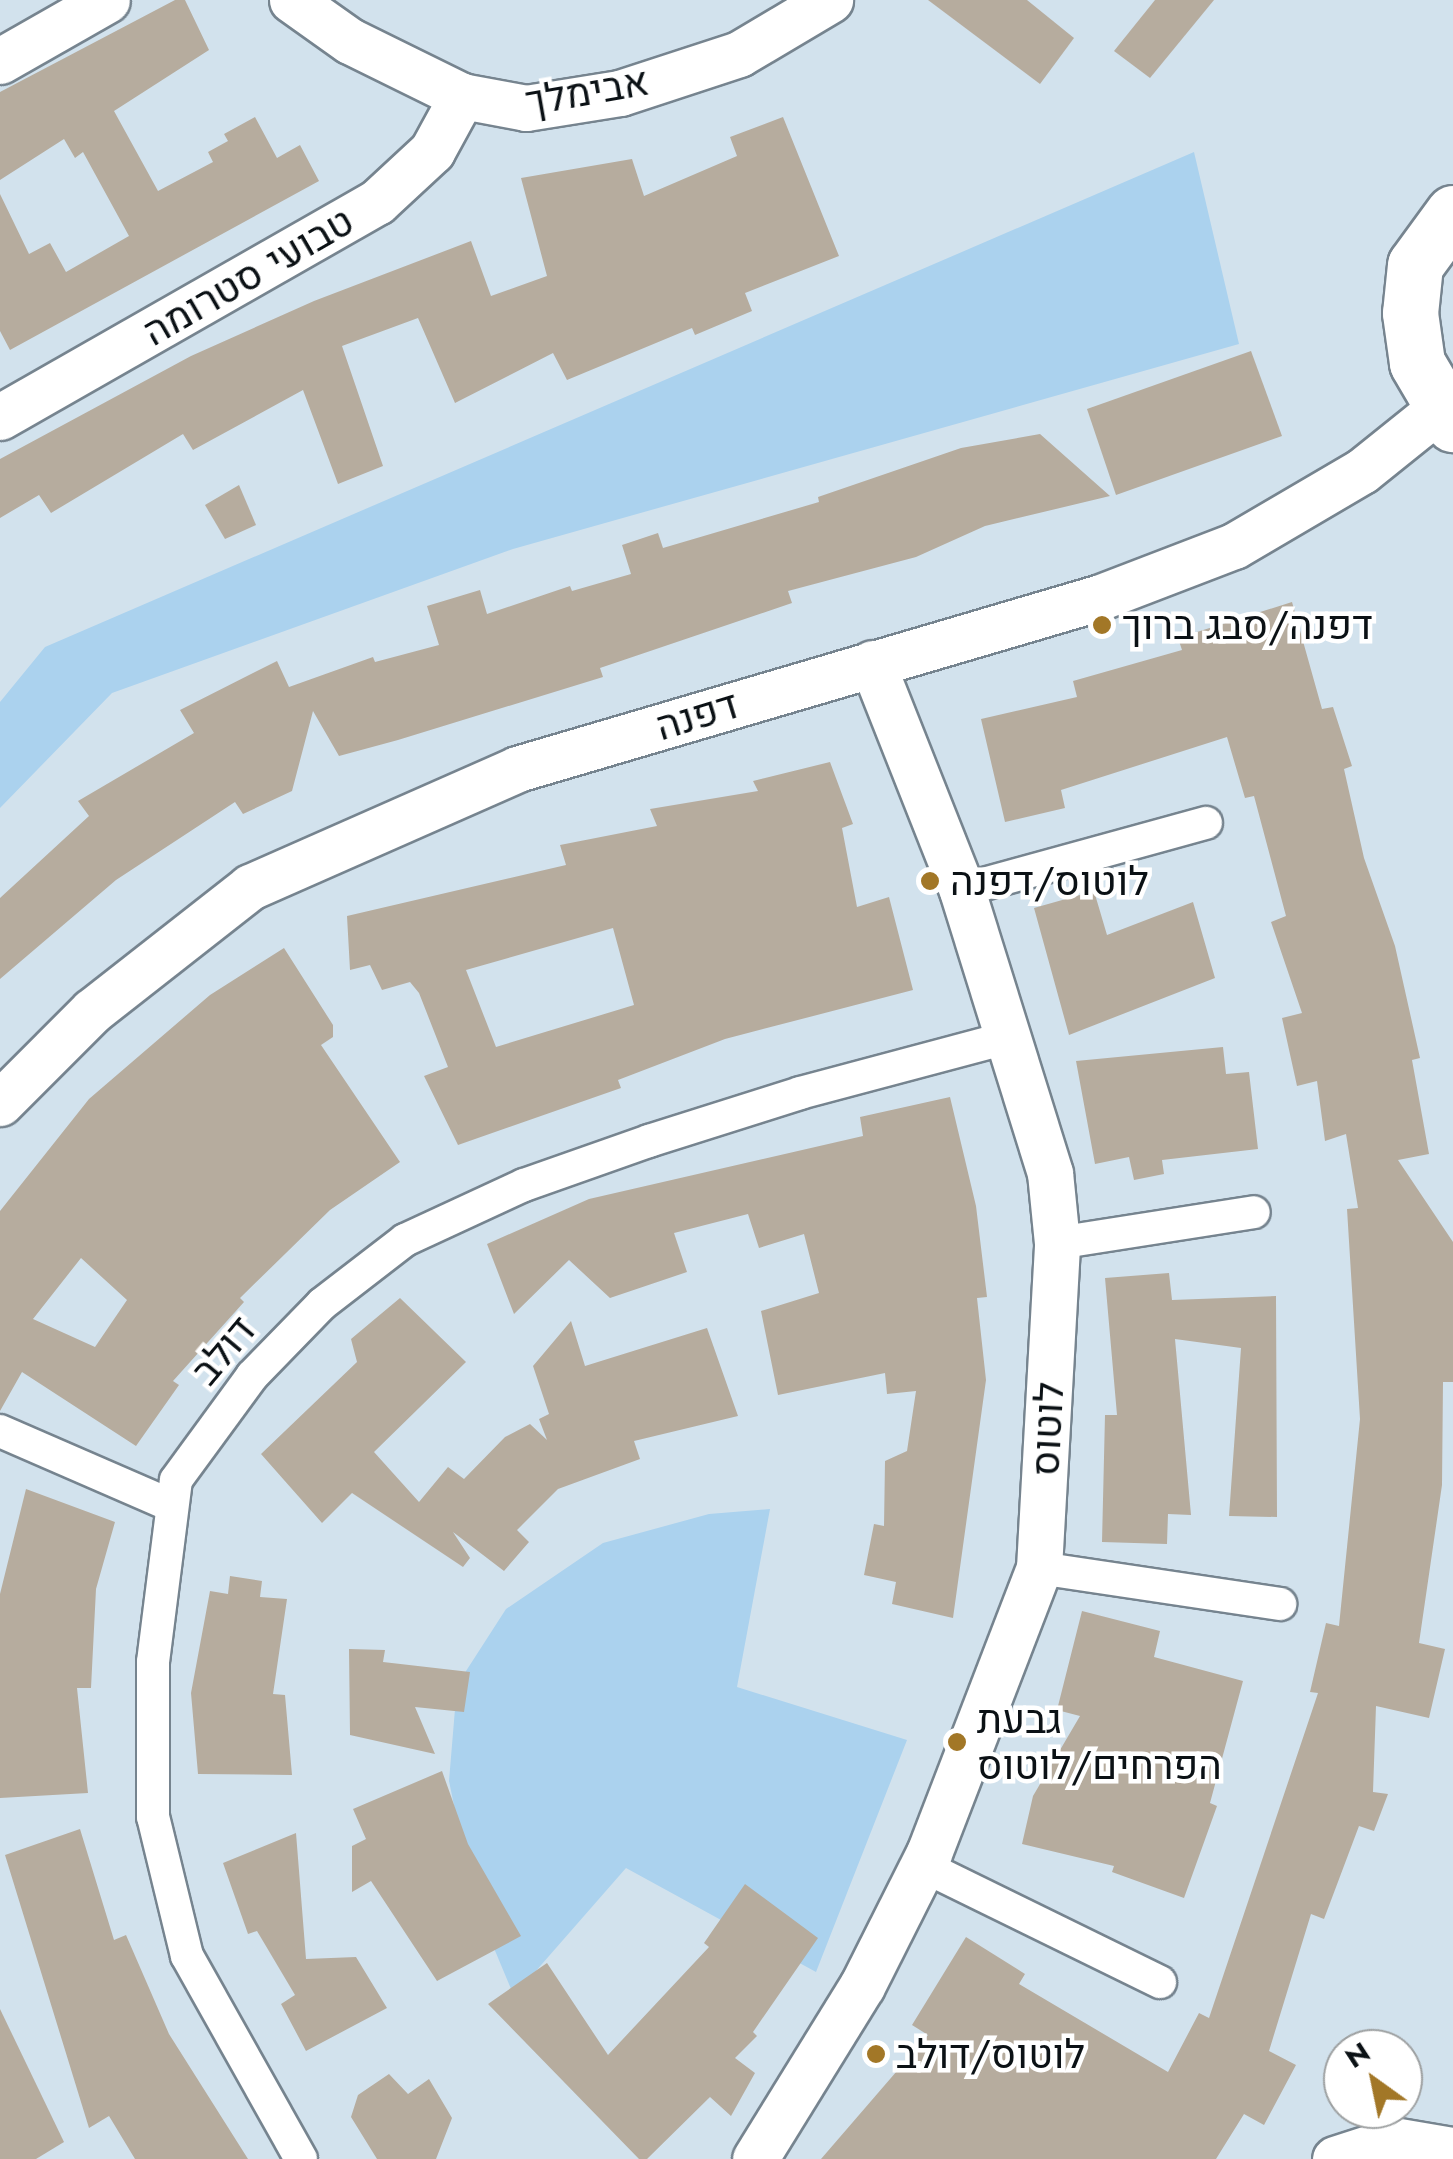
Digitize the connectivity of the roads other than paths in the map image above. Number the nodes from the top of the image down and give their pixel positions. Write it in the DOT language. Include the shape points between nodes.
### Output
graph roads {
  1 [pos="107,0"];
  2 [pos="292,0"];
  3 [pos="830,0"];
  4 [pos="0,61"];
  5 [pos="462,96"];
  6 [pos="1452,205"];
  7 [pos="1446,416"];
  8 [pos="0,417"];
  9 [pos="872,663"];
  10 [pos="1206,824"];
  11 [pos="962,890"];
  12 [pos="1011,1038"];
  13 [pos="0,1103"];
  14 [pos="1254,1212"];
  15 [pos="1057,1243"];
  16 [pos="0,1432"];
  17 [pos="170,1505"];
  18 [pos="1039,1568"];
  19 [pos="1280,1604"];
  20 [pos="922,1866"];
  21 [pos="1160,1982"];
  22 [pos="1453,2150"];
  23 [pos="759,2157"];
  24 [pos="302,2159"];
  25 [pos="1335,2159"];
  1 -- 4 [label="street"];
  2 -- 5 [label="street, אבימלך" via="350,41"];
  3 -- 5 [label="street, אבימלך" via="738,54 620,94 526,108"];
  5 -- 8 [label="street, טבועי סטרומה" via="432,151 377,202"];
  6 -- 7 [label="street" via="1415,264 1410,313 1417,363"];
  7 -- 9 [label="street, דפנה" via="1234,546 1101,597"];
  9 -- 11 [label="street, לוטוס"];
  9 -- 13 [label="street, דפנה" via="517,769 250,887 92,1011"];
  10 -- 11 [label="street"];
  11 -- 12 [label="street, לוטוס"];
  12 -- 15 [label="street, לוטוס" via="1050,1173"];
  12 -- 17 [label="street, דולב" via="800,1092 649,1141 524,1185 405,1240 322,1304 252,1376 176,1480"];
  14 -- 15 [label="street"];
  15 -- 18 [label="street, לוטוס"];
  16 -- 17 [label="street"];
  17 -- 24 [label="street, דולב" via="153,1662 153,1816 187,1956"];
  18 -- 19 [label="street"];
  18 -- 20 [label="street, לוטוס"];
  20 -- 21 [label="street"];
  20 -- 23 [label="street, לוטוס" via="862,1986"];
  22 -- 25 [label="street" via="1392,2140"];
}
